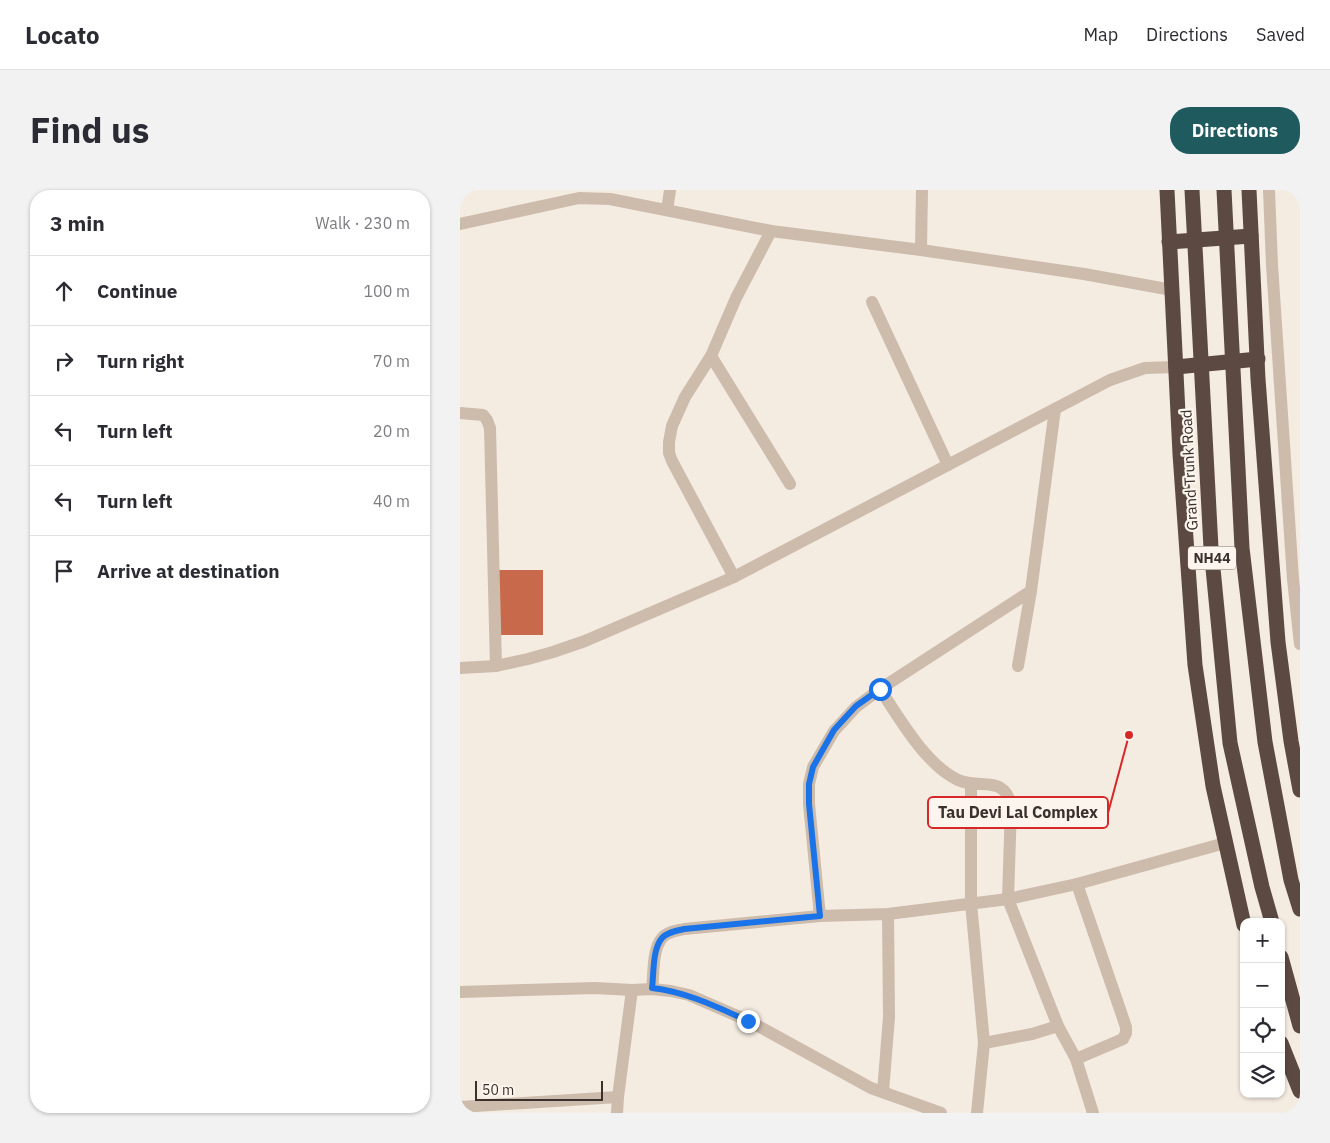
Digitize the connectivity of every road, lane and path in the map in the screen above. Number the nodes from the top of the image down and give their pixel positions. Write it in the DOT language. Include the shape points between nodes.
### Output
graph roads {
  1 [pos="670,190"];
  2 [pos="922,190"];
  3 [pos="1167,190"];
  4 [pos="1192,190"];
  5 [pos="1224,190"];
  6 [pos="1249,190"];
  7 [pos="1269,190"];
  8 [pos="579,194"];
  9 [pos="667,210"];
  10 [pos="460,224"];
  11 [pos="771,231"];
  12 [pos="1251,236"];
  13 [pos="1169,242"];
  14 [pos="921,250"];
  15 [pos="1172,290"];
  16 [pos="872,302"];
  17 [pos="712,356"];
  18 [pos="1258,359"];
  19 [pos="1176,367"];
  20 [pos="1055,409"];
  21 [pos="460,413"];
  22 [pos="948,465"];
  23 [pos="790,484"];
  24 [pos="734,577"];
  25 [pos="1031,591"];
  26 [pos="1300,644"];
  27 [pos="496,666"];
  28 [pos="1018,666"];
  29 [pos="460,668"];
  30 [pos="880,689"];
  31 [pos="971,785"];
  32 [pos="1300,790"];
  33 [pos="1225,843"];
  34 [pos="1077,884"];
  35 [pos="1008,899"];
  36 [pos="971,903"];
  37 [pos="1300,910"];
  38 [pos="888,914"];
  39 [pos="820,916"];
  40 [pos="1242,918"];
  41 [pos="1271,918"];
  42 [pos="1283,963"];
  43 [pos="652,988"];
  44 [pos="632,990"];
  45 [pos="460,992"];
  46 [pos="1058,1026"];
  47 [pos="1300,1026"];
  48 [pos="984,1043"];
  49 [pos="1285,1053"];
  50 [pos="1076,1059"];
  51 [pos="1300,1091"];
  52 [pos="883,1092"];
  53 [pos="618,1097"];
  54 [pos="460,1107"];
  55 [pos="617,1113"];
  56 [pos="942,1113"];
  57 [pos="977,1113"];
  58 [pos="1093,1113"];
  1 -- 9 [label="street"];
  2 -- 14 [label="street"];
  3 -- 13 [label="highway"];
  4 -- 41 [label="highway, Grand Trunk Road / NH44, bridge" via="1211,548 1230,743"];
  5 -- 37 [label="highway, NH44, bridge" via="1242,548 1264,742 1291,880"];
  6 -- 12 [label="highway"];
  7 -- 26 [label="street"];
  8 -- 9 [label="street"];
  8 -- 10 [label="street"];
  9 -- 11 [label="street"];
  11 -- 14 [label="street"];
  11 -- 17 [label="street" via="736,298"];
  12 -- 13 [label="highway"];
  12 -- 18 [label="highway"];
  13 -- 15 [label="highway"];
  14 -- 15 [label="street"];
  15 -- 19 [label="highway"];
  16 -- 22 [label="street"];
  17 -- 23 [label="street"];
  17 -- 24 [label="street" via="672,426 669,453"];
  18 -- 19 [label="highway"];
  18 -- 32 [label="highway" via="1278,642"];
  19 -- 20 [label="street" via="1145,368 1110,380"];
  19 -- 33 [label="highway" via="1194,665"];
  20 -- 22 [label="street"];
  20 -- 25 [label="street"];
  21 -- 27 [label="street" via="483,415 490,428"];
  22 -- 24 [label="street"];
  24 -- 27 [label="street" via="585,641"];
  25 -- 28 [label="street"];
  25 -- 30 [label="street"];
  27 -- 29 [label="street"];
  30 -- 31 [label="street" via="922,749 943,770"];
  30 -- 39 [label="street" via="856,706 834,730 813,767 809,804"];
  31 -- 35 [label="street" via="1001,786 1010,799"];
  31 -- 36 [label="street"];
  33 -- 34 [label="street"];
  33 -- 40 [label="highway"];
  34 -- 35 [label="street"];
  34 -- 50 [label="street" via="1126,1033 1123,1039"];
  35 -- 36 [label="street"];
  35 -- 46 [label="street"];
  36 -- 38 [label="street"];
  36 -- 48 [label="street"];
  38 -- 39 [label="street"];
  38 -- 52 [label="street" via="890,1017"];
  39 -- 43 [label="street" via="670,932 656,948"];
  42 -- 47 [label="highway"];
  43 -- 44 [label="street"];
  43 -- 52 [label="street" via="690,995 748,1021"];
  44 -- 45 [label="street"];
  44 -- 53 [label="street"];
  46 -- 48 [label="street"];
  46 -- 50 [label="street"];
  48 -- 57 [label="street"];
  49 -- 51 [label="highway"];
  50 -- 58 [label="street"];
  52 -- 56 [label="street"];
  53 -- 54 [label="street"];
  53 -- 55 [label="street"];
}
